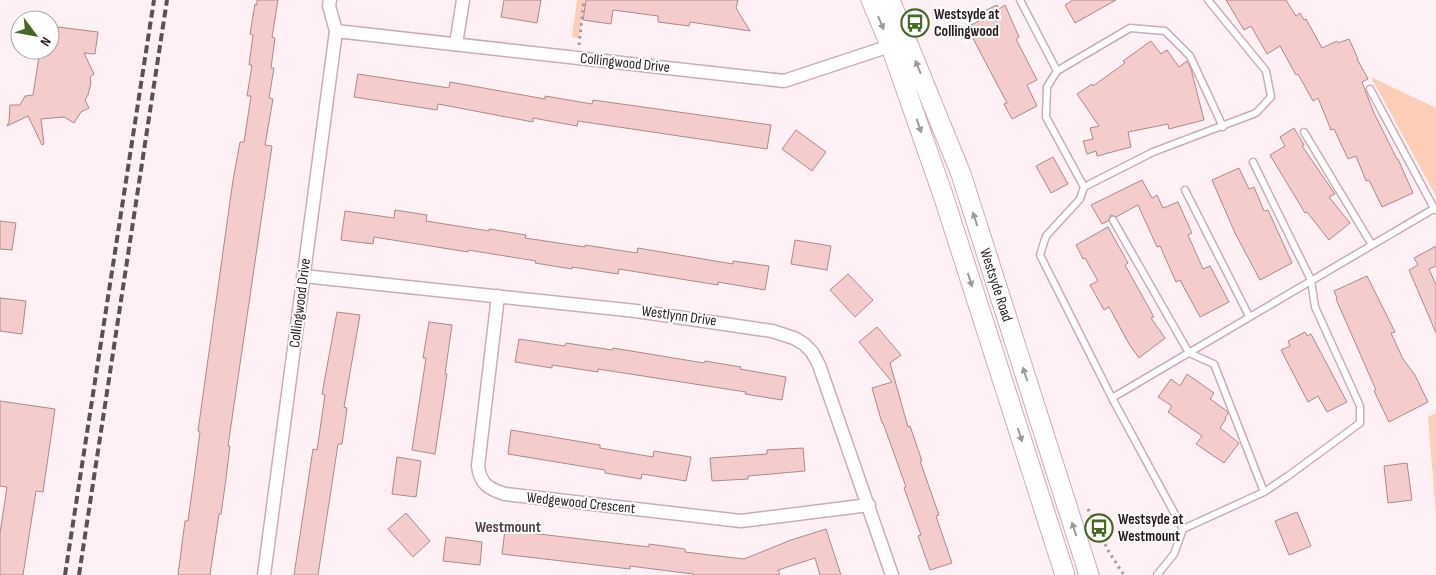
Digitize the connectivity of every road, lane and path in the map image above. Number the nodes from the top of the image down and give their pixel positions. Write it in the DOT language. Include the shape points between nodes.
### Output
graph roads {
  1 [pos="330,0"];
  2 [pos="462,0"];
  3 [pos="584,0"];
  4 [pos="871,0"];
  5 [pos="890,0"];
  6 [pos="1020,0"];
  7 [pos="1208,0"];
  8 [pos="336,31"];
  9 [pos="899,43"];
  10 [pos="456,44"];
  11 [pos="577,58"];
  12 [pos="1057,71"];
  13 [pos="1370,89"];
  14 [pos="1223,127"];
  15 [pos="1304,132"];
  16 [pos="1253,162"];
  17 [pos="1084,187"];
  18 [pos="1185,190"];
  19 [pos="1435,210"];
  20 [pos="1113,220"];
  21 [pos="1372,245"];
  22 [pos="303,276"];
  23 [pos="1311,280"];
  24 [pos="498,296"];
  25 [pos="1249,316"];
  26 [pos="1189,353"];
  27 [pos="1112,398"];
  28 [pos="1264,492"];
  29 [pos="869,505"];
  30 [pos="1183,528"];
  31 [pos="264,575"];
  32 [pos="892,575"];
  33 [pos="1065,575"];
  34 [pos="1089,575"];
  35 [pos="1157,575"];
  1 -- 8 [label="street, Collingwood Drive"];
  2 -- 10 [label="street"];
  3 -- 11 [label="path"];
  4 -- 9 [label="main road, Westsyde Road, one-way"];
  5 -- 9 [label="main road, Westsyde Road"];
  6 -- 12 [label="lane"];
  7 -- 14 [label="lane" via="1266,72 1271,97 1256,113"];
  8 -- 10 [label="street, Collingwood Drive"];
  8 -- 22 [label="street, Collingwood Drive"];
  9 -- 11 [label="street, Collingwood Drive" via="784,81"];
  9 -- 33 [label="main road, Westsyde Road, one-way" via="946,204"];
  34 -- 9 [label="main road, Westsyde Road, one-way" via="961,174"];
  10 -- 11 [label="street, Collingwood Drive"];
  12 -- 14 [label="lane" via="1130,28 1165,31 1190,56"];
  12 -- 17 [label="lane" via="1047,87 1046,117"];
  13 -- 19 [label="lane"];
  14 -- 17 [label="lane" via="1153,152"];
  15 -- 21 [label="lane"];
  16 -- 23 [label="lane"];
  17 -- 27 [label="lane" via="1080,199 1046,236 1040,255"];
  18 -- 25 [label="lane"];
  19 -- 21 [label="lane"];
  20 -- 26 [label="lane"];
  21 -- 23 [label="lane"];
  22 -- 24 [label="street, Westlynn Drive"];
  22 -- 31 [label="street, Collingwood Drive"];
  23 -- 25 [label="lane"];
  23 -- 28 [label="lane" via="1315,307 1360,406 1360,423"];
  24 -- 29 [label="street, Westlynn Drive" via="636,310 772,331 794,338 812,352 819,365"];
  24 -- 29 [label="street, Wedgewood Crescent" via="478,466 484,486 505,494 741,521"];
  25 -- 26 [label="lane"];
  26 -- 27 [label="lane"];
  26 -- 28 [label="lane" via="1214,364"];
  27 -- 30 [label="lane"];
  28 -- 30 [label="lane"];
  29 -- 32 [label="street, Westlynn Drive"];
  30 -- 35 [label="lane" via="1174,554"];
}
